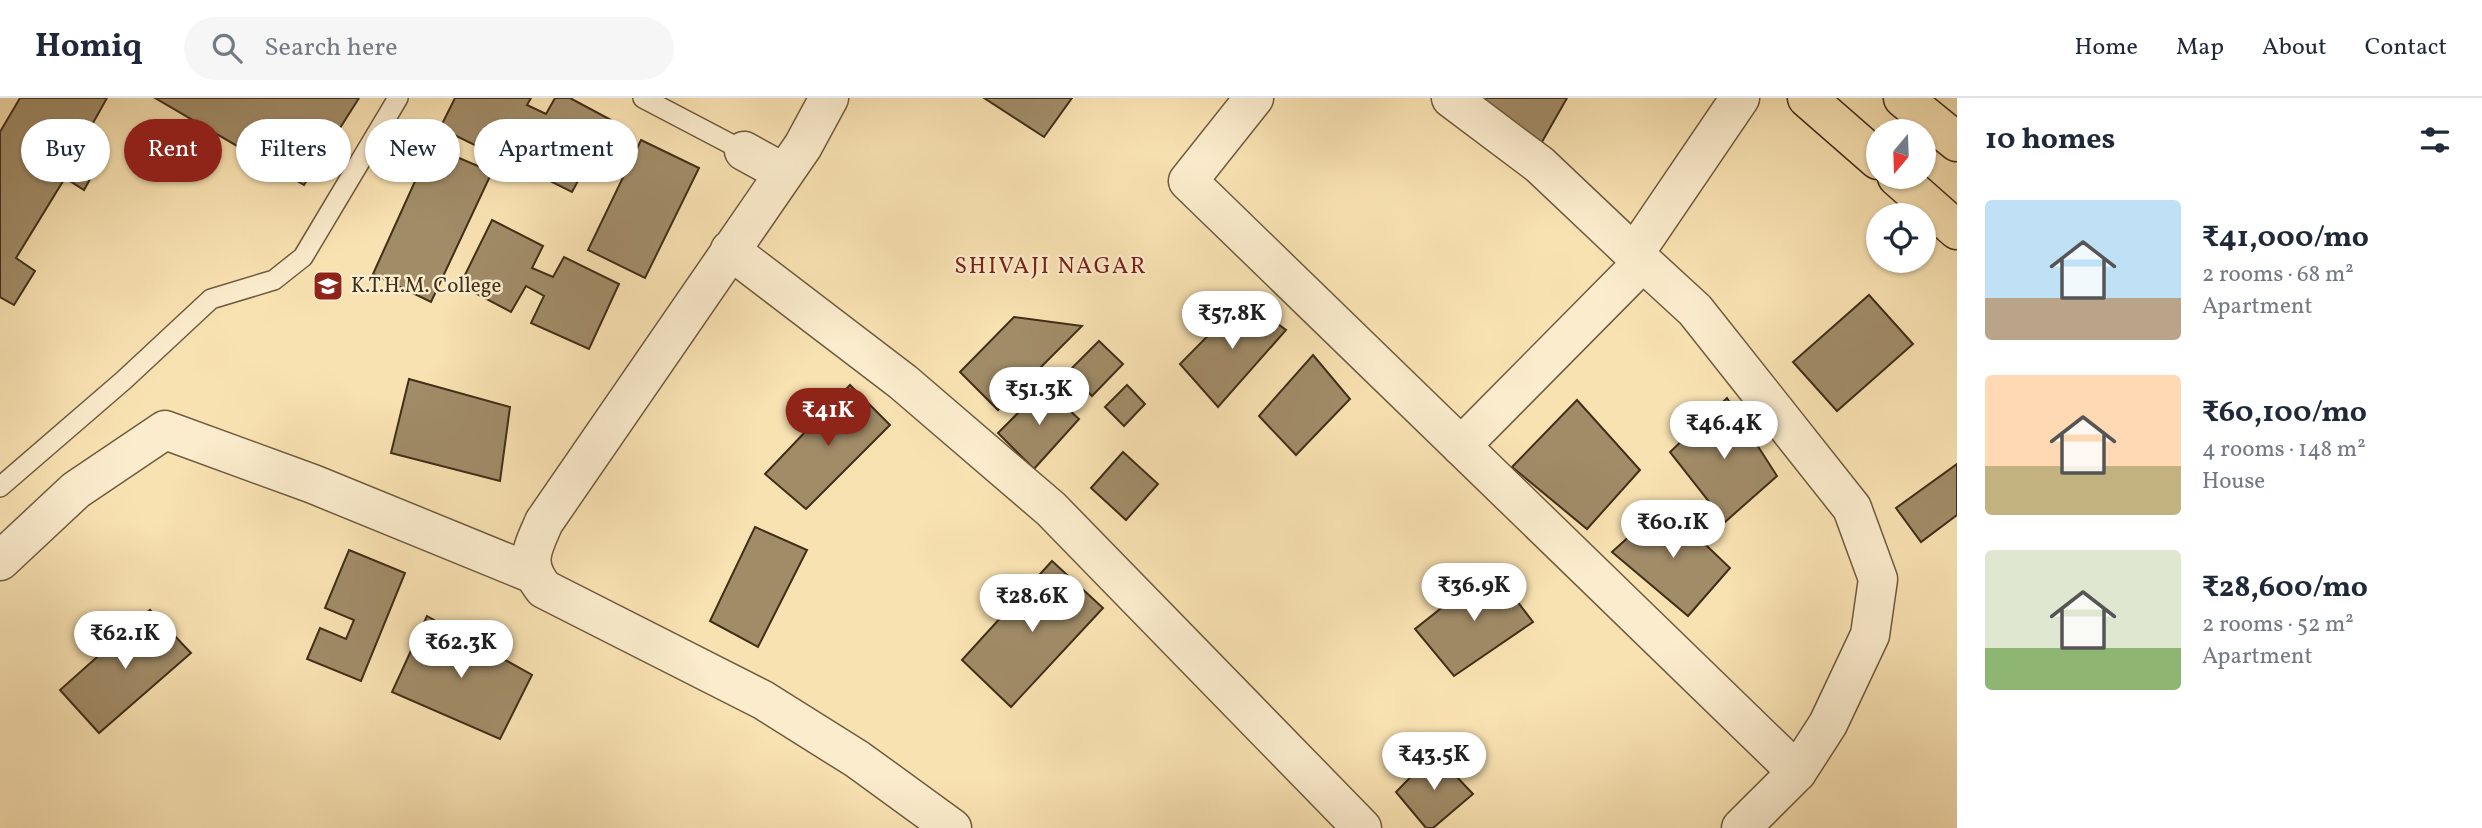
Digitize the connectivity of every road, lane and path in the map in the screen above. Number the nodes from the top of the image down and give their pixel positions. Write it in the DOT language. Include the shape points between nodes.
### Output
graph roads {
  1 [pos="398,98"];
  2 [pos="643,98"];
  3 [pos="829,98"];
  4 [pos="1254,98"];
  5 [pos="1451,98"];
  6 [pos="1740,98"];
  7 [pos="1807,98"];
  8 [pos="1903,98"];
  9 [pos="1957,142"];
  10 [pos="1866,150"];
  11 [pos="744,151"];
  12 [pos="784,173"];
  13 [pos="1911,189"];
  14 [pos="1957,230"];
  15 [pos="730,250"];
  16 [pos="1639,258"];
  17 [pos="1461,446"];
  18 [pos="0,486"];
  19 [pos="0,561"];
  20 [pos="531,573"];
  21 [pos="1797,772"];
  22 [pos="952,828"];
  23 [pos="1362,828"];
  24 [pos="1741,828"];
  1 -- 18 [label="lane" via="303,257 274,280 211,299"];
  2 -- 11 [label="lane"];
  3 -- 12 [label="street"];
  4 -- 17 [label="street" via="1188,181"];
  5 -- 16 [label="street" via="1540,165"];
  6 -- 16 [label="street"];
  7 -- 10 [label="main road"];
  8 -- 9 [label="main road"];
  11 -- 12 [label="street"];
  12 -- 15 [label="street"];
  13 -- 14 [label="main road"];
  15 -- 20 [label="street" via="544,522 531,552"];
  15 -- 23 [label="street" via="903,382 1051,509"];
  16 -- 17 [label="street"];
  16 -- 21 [label="street" via="1695,310 1852,508 1878,579 1870,635 1828,724"];
  17 -- 21 [label="street"];
  19 -- 20 [label="street" via="76,490 165,430 313,484"];
  20 -- 22 [label="street" via="544,589 763,700 857,759"];
  21 -- 24 [label="street"];
}
